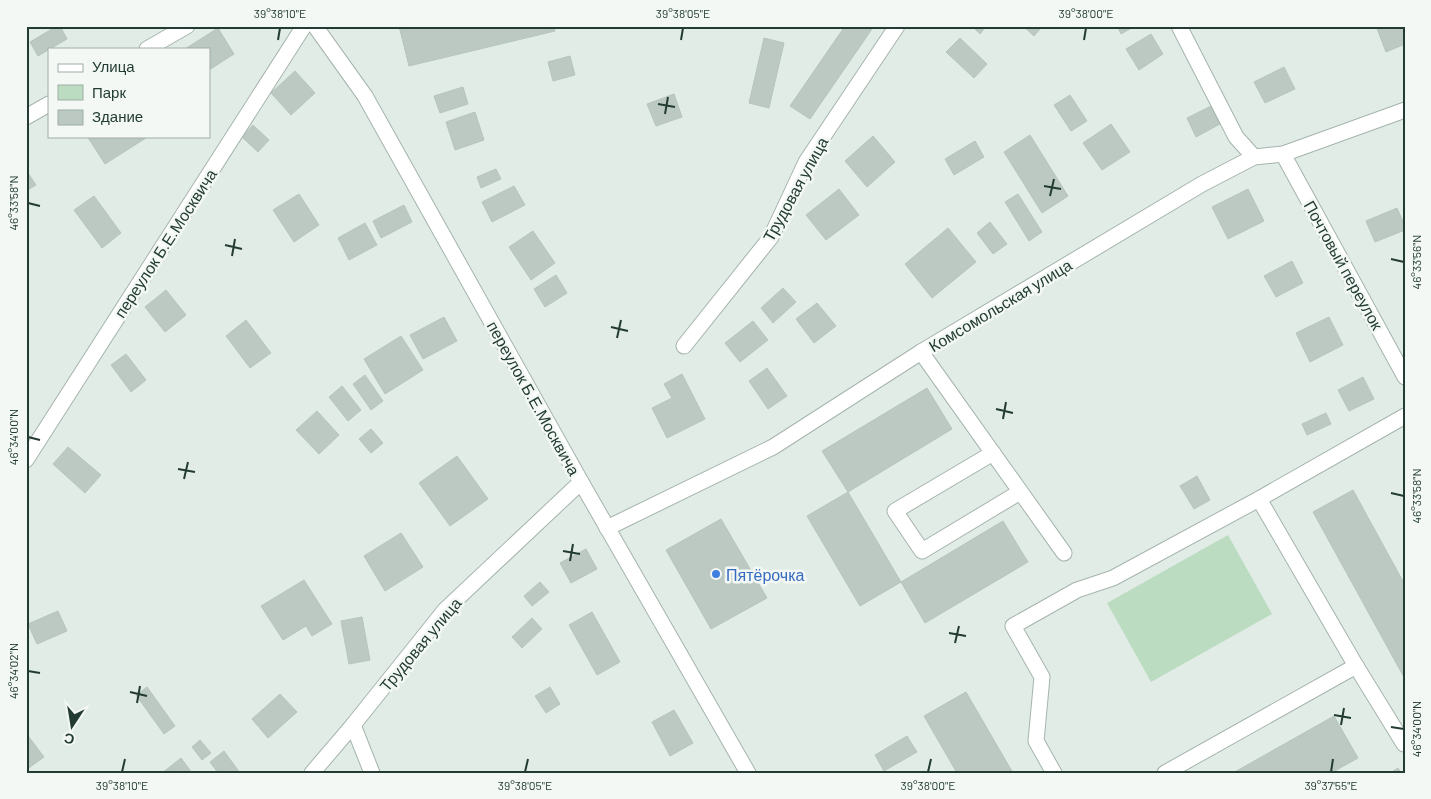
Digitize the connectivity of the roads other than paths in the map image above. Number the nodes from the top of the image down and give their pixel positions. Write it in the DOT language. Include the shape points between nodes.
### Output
graph roads {
  1 [pos="187,26"];
  2 [pos="304,26"];
  3 [pos="315,26"];
  4 [pos="897,26"];
  5 [pos="1179,26"];
  6 [pos="149,48"];
  7 [pos="48,105"];
  8 [pos="1405,110"];
  9 [pos="26,116"];
  10 [pos="1283,154"];
  11 [pos="1254,157"];
  12 [pos="684,346"];
  13 [pos="921,352"];
  14 [pos="1405,377"];
  15 [pos="1405,416"];
  16 [pos="993,453"];
  17 [pos="26,460"];
  18 [pos="581,482"];
  19 [pos="1020,492"];
  20 [pos="1259,499"];
  21 [pos="607,528"];
  22 [pos="1064,553"];
  23 [pos="1356,666"];
  24 [pos="353,725"];
  25 [pos="1404,744"];
  26 [pos="312,773"];
  27 [pos="372,773"];
  28 [pos="748,773"];
  29 [pos="1054,773"];
  30 [pos="1165,773"];
  1 -- 6 [label="street"];
  2 -- 17 [label="street, переулок Б.Е.Москвича"];
  3 -- 18 [label="street, переулок Б.Е.Москвича" via="365,96"];
  4 -- 12 [label="street, Трудовая улица" via="806,162 770,237"];
  5 -- 11 [label="street" via="1236,136"];
  7 -- 9 [label="street"];
  8 -- 10 [label="street, Комсомольская улица"];
  10 -- 11 [label="street, Комсомольская улица"];
  10 -- 14 [label="street, Почтовый переулок"];
  11 -- 13 [label="street, Комсомольская улица" via="1202,184"];
  13 -- 16 [label="street"];
  13 -- 21 [label="street, Комсомольская улица" via="772,447"];
  15 -- 20 [label="street"];
  16 -- 19 [label="street"];
  16 -- 19 [label="street" via="896,511 922,551"];
  18 -- 21 [label="street, переулок Б.Е.Москвича"];
  18 -- 24 [label="street, Трудовая улица" via="445,610"];
  19 -- 22 [label="street"];
  20 -- 23 [label="street"];
  20 -- 29 [label="street" via="1113,578 1077,590 1013,626 1042,678 1036,741"];
  21 -- 28 [label="street, переулок Б.Е.Москвича"];
  23 -- 25 [label="street"];
  23 -- 30 [label="street"];
  24 -- 26 [label="street, Трудовая улица"];
  24 -- 27 [label="street"];
}
